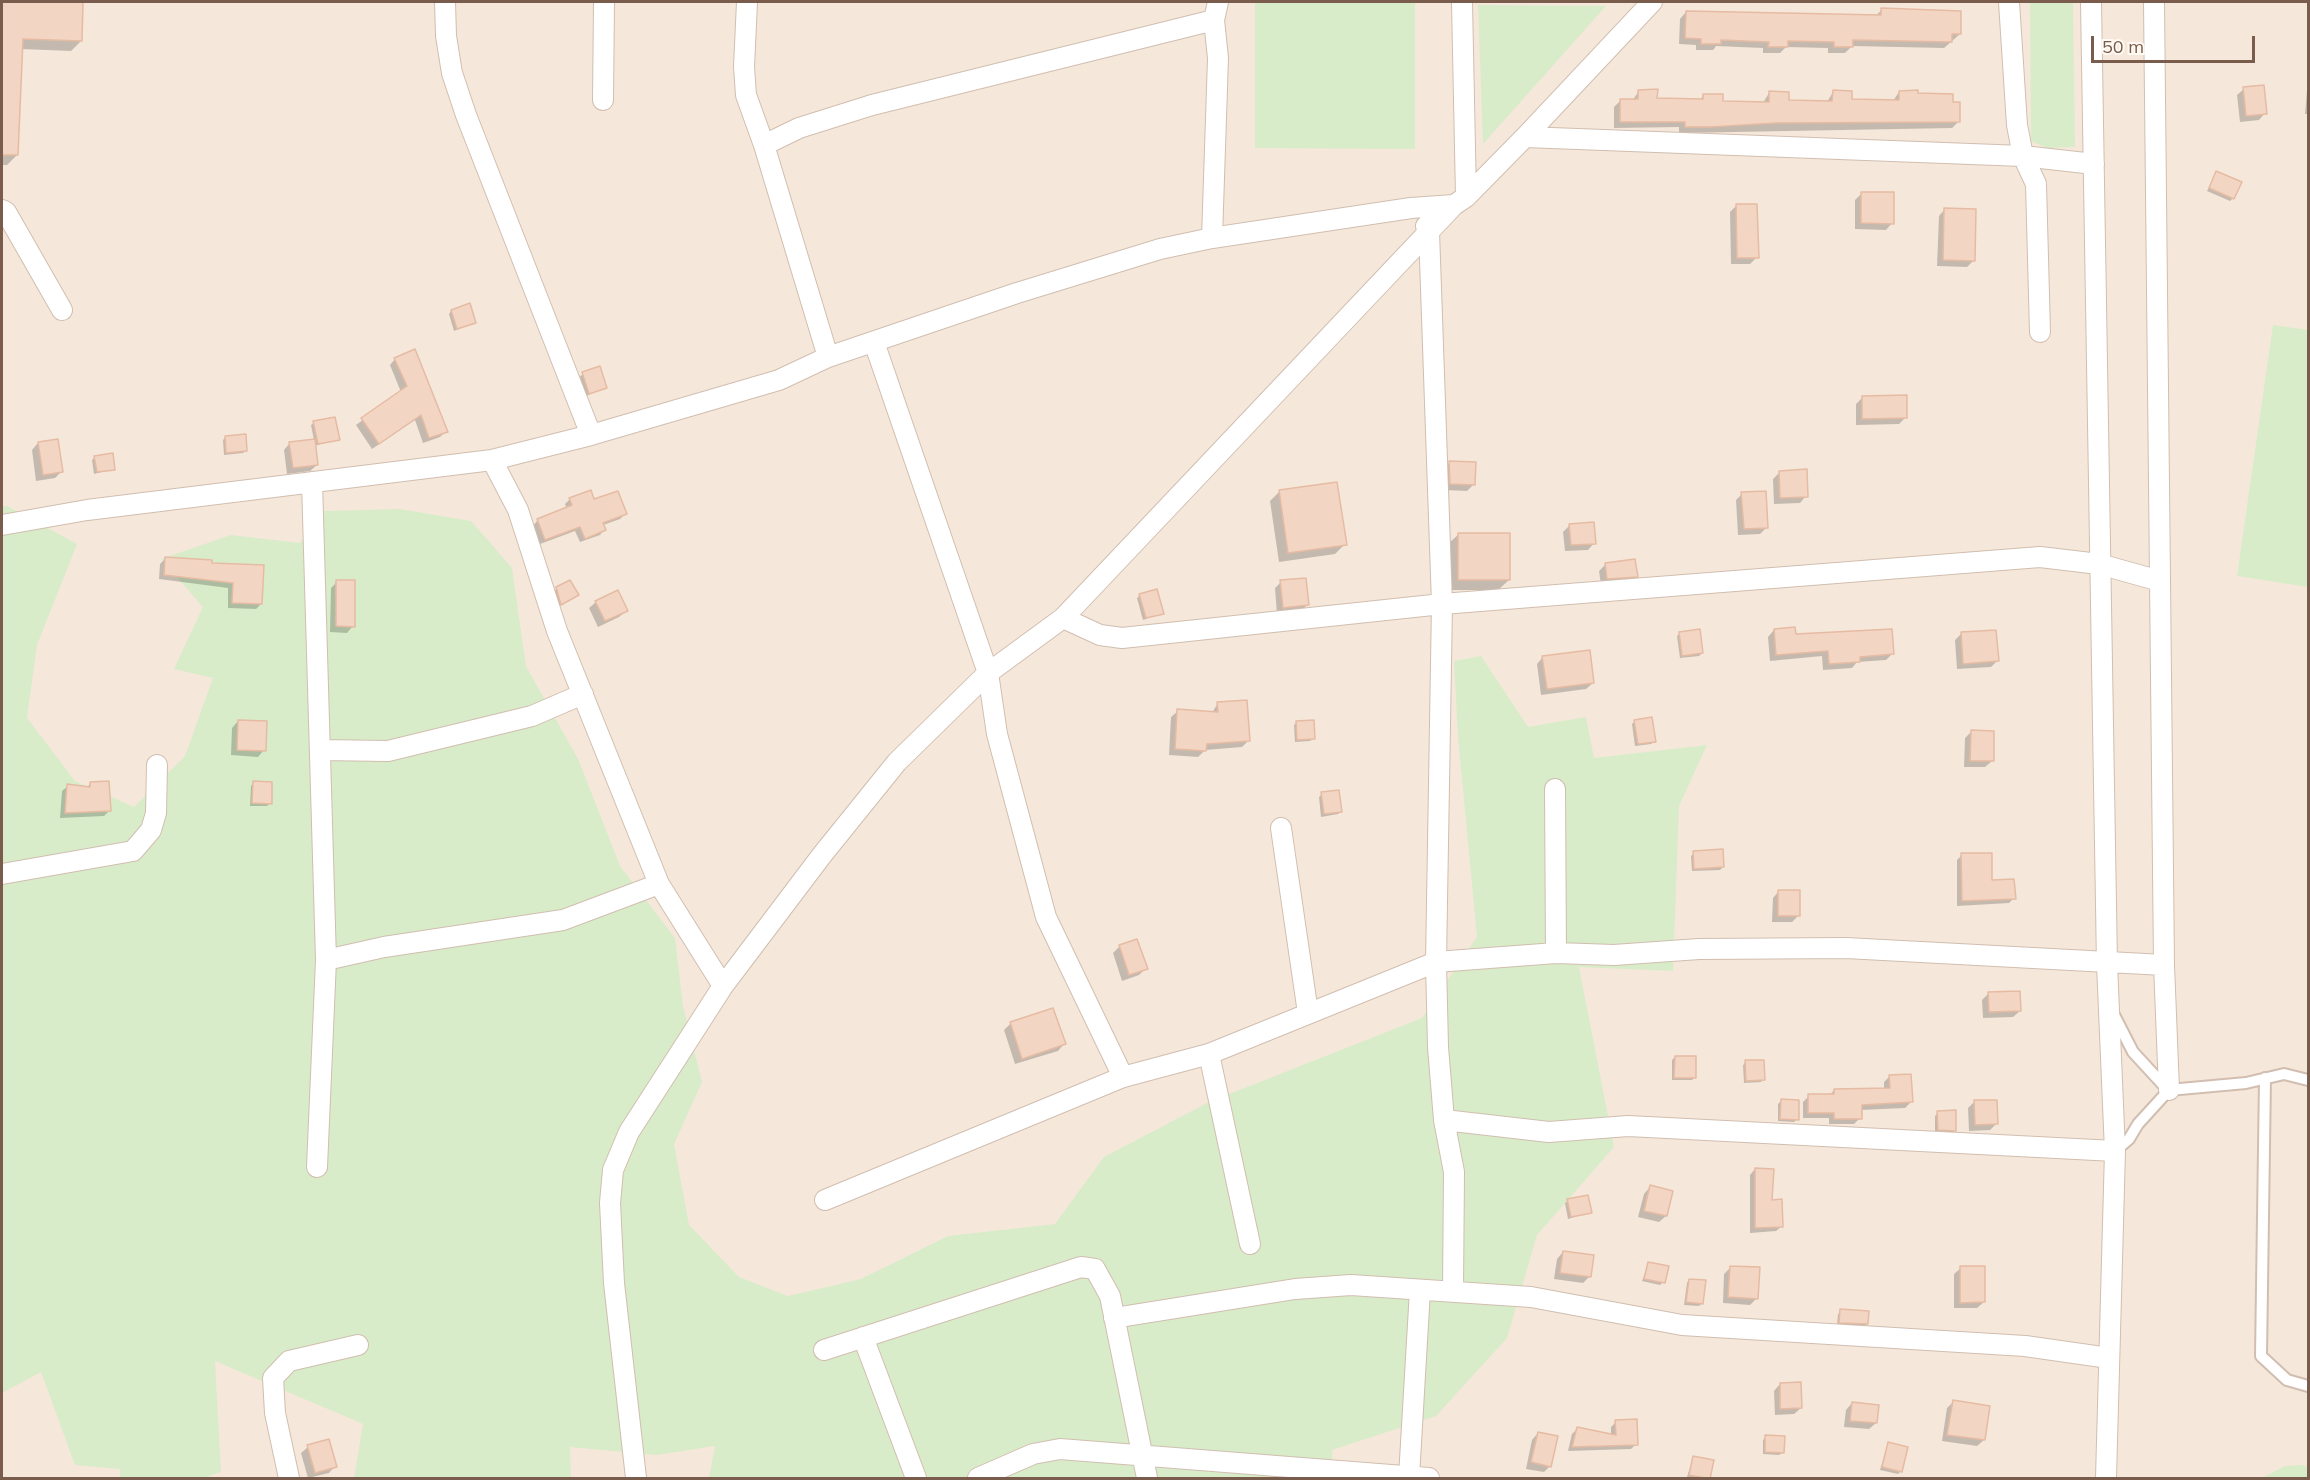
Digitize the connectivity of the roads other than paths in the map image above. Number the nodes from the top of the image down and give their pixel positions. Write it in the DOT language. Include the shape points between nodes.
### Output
graph roads {
  1 [pos="445,2"];
  2 [pos="604,2"];
  3 [pos="747,2"];
  4 [pos="1462,2"];
  5 [pos="1652,2"];
  6 [pos="2009,2"];
  7 [pos="2091,2"];
  8 [pos="2154,2"];
  9 [pos="1216,11"];
  10 [pos="603,100"];
  11 [pos="1525,137"];
  12 [pos="764,145"];
  13 [pos="2023,156"];
  14 [pos="2094,164"];
  15 [pos="1460,201"];
  16 [pos="1411,208"];
  17 [pos="2,210"];
  18 [pos="1429,231"];
  19 [pos="1212,238"];
  20 [pos="62,310"];
  21 [pos="2040,332"];
  22 [pos="874,342"];
  23 [pos="828,357"];
  24 [pos="591,435"];
  25 [pos="492,460"];
  26 [pos="312,482"];
  27 [pos="2,525"];
  28 [pos="2099,564"];
  29 [pos="2160,581"];
  30 [pos="1442,604"];
  31 [pos="1063,618"];
  32 [pos="988,673"];
  33 [pos="583,694"];
  34 [pos="320,750"];
  35 [pos="157,765"];
  36 [pos="1555,789"];
  37 [pos="1281,828"];
  38 [pos="2,874"];
  39 [pos="659,884"];
  40 [pos="1556,953"];
  41 [pos="326,960"];
  42 [pos="1436,963"];
  43 [pos="2107,964"];
  44 [pos="2164,965"];
  45 [pos="723,986"];
  46 [pos="2110,1005"];
  47 [pos="1308,1013"];
  48 [pos="1209,1054"];
  49 [pos="1123,1077"];
  50 [pos="2265,1078"];
  51 [pos="2308,1080"];
  52 [pos="2169,1090"];
  53 [pos="1444,1120"];
  54 [pos="2115,1151"];
  55 [pos="318,1167"];
  56 [pos="825,1200"];
  57 [pos="1250,1244"];
  58 [pos="1420,1290"];
  59 [pos="1453,1291"];
  60 [pos="1114,1318"];
  61 [pos="863,1337"];
  62 [pos="358,1345"];
  63 [pos="824,1350"];
  64 [pos="2109,1358"];
  65 [pos="2308,1386"];
  66 [pos="1143,1455"];
  67 [pos="1317,1474"];
  68 [pos="1409,1477"];
  69 [pos="289,1479"];
  70 [pos="636,1479"];
  71 [pos="916,1479"];
  72 [pos="978,1479"];
  73 [pos="1148,1479"];
  74 [pos="1429,1479"];
  75 [pos="2106,1479"];
  1 -- 24 [label="street" via="452,73 466,115"];
  2 -- 10 [label="street"];
  3 -- 12 [label="street" via="746,95"];
  4 -- 15 [label="street"];
  5 -- 11 [label="street"];
  6 -- 13 [label="street" via="2017,125"];
  7 -- 14 [label="street"];
  8 -- 29 [label="street"];
  9 -- 12 [label="street" via="872,105 799,128"];
  9 -- 19 [label="street"];
  11 -- 13 [label="street"];
  11 -- 15 [label="street"];
  12 -- 23 [label="street"];
  13 -- 14 [label="street"];
  13 -- 21 [label="street" via="2036,184"];
  14 -- 28 [label="street"];
  15 -- 16 [label="street"];
  15 -- 18 [label="street"];
  16 -- 18 [label="street"];
  16 -- 19 [label="street"];
  17 -- 20 [label="street"];
  18 -- 30 [label="street"];
  18 -- 31 [label="street"];
  19 -- 22 [label="street" via="1099,266"];
  22 -- 23 [label="street"];
  22 -- 32 [label="street"];
  23 -- 24 [label="street" via="779,380"];
  24 -- 25 [label="street"];
  25 -- 26 [label="street"];
  25 -- 33 [label="street" via="518,510 557,630"];
  26 -- 27 [label="street" via="87,510"];
  26 -- 34 [label="street"];
  28 -- 29 [label="street"];
  28 -- 30 [label="street" via="2040,557"];
  28 -- 43 [label="street"];
  29 -- 44 [label="street"];
  30 -- 31 [label="street" via="1122,638 1100,635"];
  30 -- 42 [label="street"];
  31 -- 32 [label="street"];
  32 -- 45 [label="street" via="897,762"];
  32 -- 49 [label="street" via="997,734 1046,917"];
  33 -- 34 [label="street" via="531,716 388,751"];
  33 -- 39 [label="street"];
  34 -- 41 [label="street"];
  35 -- 38 [label="street" via="156,813 151,830 133,851"];
  36 -- 40 [label="street"];
  37 -- 47 [label="street"];
  39 -- 41 [label="street" via="563,920 384,947"];
  39 -- 45 [label="street"];
  40 -- 42 [label="street"];
  40 -- 43 [label="street" via="1846,948"];
  41 -- 55 [label="street"];
  42 -- 47 [label="street"];
  42 -- 53 [label="street"];
  43 -- 44 [label="street"];
  43 -- 46 [label="street"];
  44 -- 52 [label="street"];
  45 -- 70 [label="street" via="629,1132 614,1170 610,1203 614,1283"];
  46 -- 52 [label="lane" via="2133,1052"];
  46 -- 54 [label="street"];
  47 -- 48 [label="street"];
  48 -- 49 [label="street"];
  48 -- 57 [label="street"];
  49 -- 56 [label="street"];
  50 -- 51 [label="lane" via="2284,1074"];
  50 -- 52 [label="lane"];
  50 -- 65 [label="lane" via="2261,1356 2287,1380"];
  52 -- 54 [label="lane"];
  53 -- 54 [label="street" via="1549,1132 1628,1126"];
  53 -- 59 [label="street" via="1454,1172"];
  54 -- 64 [label="street"];
  58 -- 59 [label="street"];
  58 -- 60 [label="street" via="1351,1285 1295,1289"];
  58 -- 68 [label="street"];
  59 -- 64 [label="street" via="1530,1297 1682,1325 2025,1346"];
  60 -- 61 [label="street" via="1110,1296 1095,1269 1081,1268"];
  60 -- 66 [label="street"];
  61 -- 63 [label="street"];
  61 -- 71 [label="street"];
  62 -- 69 [label="street" via="289,1361 273,1378 275,1413"];
  64 -- 75 [label="street"];
  66 -- 67 [label="street"];
  66 -- 72 [label="street" via="1060,1449 1034,1454"];
  66 -- 73 [label="street"];
  67 -- 68 [label="street"];
  68 -- 74 [label="street"];
}
